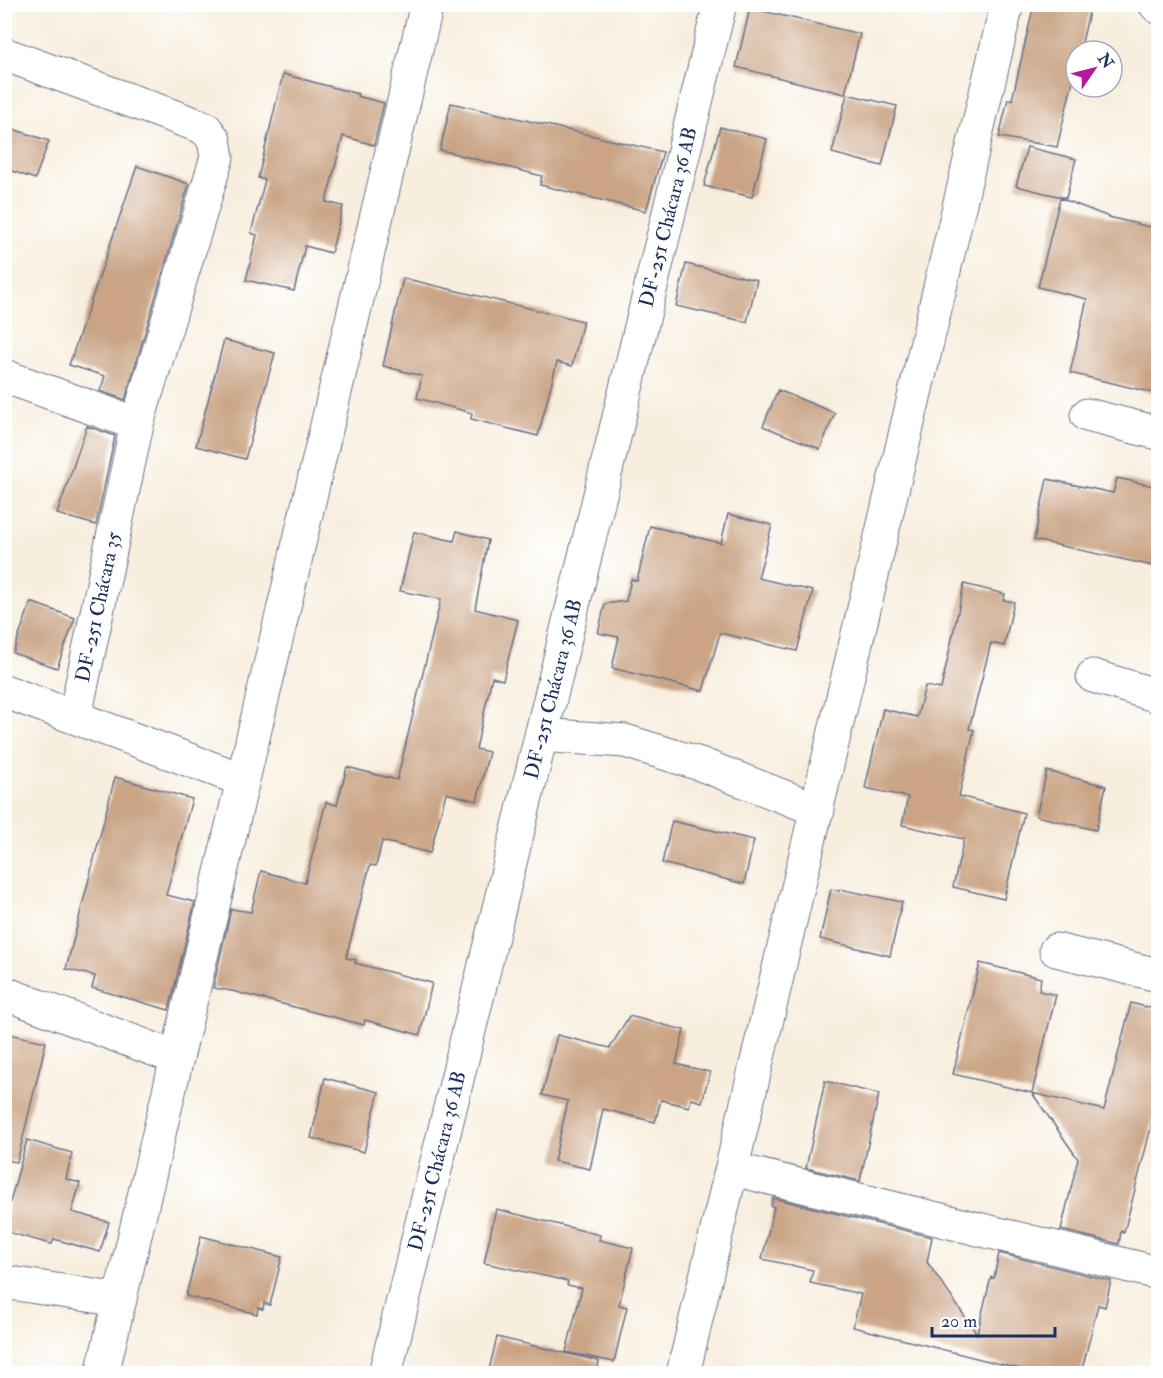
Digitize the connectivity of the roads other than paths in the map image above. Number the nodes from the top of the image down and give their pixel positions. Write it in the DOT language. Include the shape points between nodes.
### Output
graph roads {
  1 [pos="427,4"];
  2 [pos="720,4"];
  3 [pos="1007,4"];
  4 [pos="4,54"];
  5 [pos="4,376"];
  6 [pos="1087,415"];
  7 [pos="137,424"];
  8 [pos="1158,433"];
  9 [pos="1093,676"];
  10 [pos="4,692"];
  11 [pos="1158,696"];
  12 [pos="75,717"];
  13 [pos="541,735"];
  14 [pos="243,780"];
  15 [pos="818,810"];
  16 [pos="1056,950"];
  17 [pos="1158,975"];
  18 [pos="4,993"];
  19 [pos="177,1058"];
  20 [pos="733,1169"];
  21 [pos="1158,1272"];
  22 [pos="4,1282"];
  23 [pos="120,1300"];
  24 [pos="102,1374"];
  25 [pos="385,1374"];
  26 [pos="683,1374"];
  1 -- 14 [label="street"];
  2 -- 13 [label="street, DF-251 Chácara 36 AB"];
  3 -- 15 [label="street"];
  4 -- 7 [label="street, DF-251 Chácara 35" via="205,128 214,140 218,157"];
  5 -- 7 [label="street"];
  6 -- 8 [label="street"];
  7 -- 12 [label="street, DF-251 Chácara 35"];
  9 -- 11 [label="street"];
  10 -- 12 [label="street"];
  12 -- 14 [label="street"];
  13 -- 15 [label="street" via="625,741 700,764"];
  13 -- 25 [label="street, DF-251 Chácara 36 AB"];
  14 -- 19 [label="street"];
  15 -- 20 [label="street"];
  16 -- 17 [label="street"];
  18 -- 19 [label="street"];
  19 -- 23 [label="street"];
  20 -- 21 [label="street"];
  20 -- 26 [label="street"];
  22 -- 23 [label="street"];
  23 -- 24 [label="street"];
}
